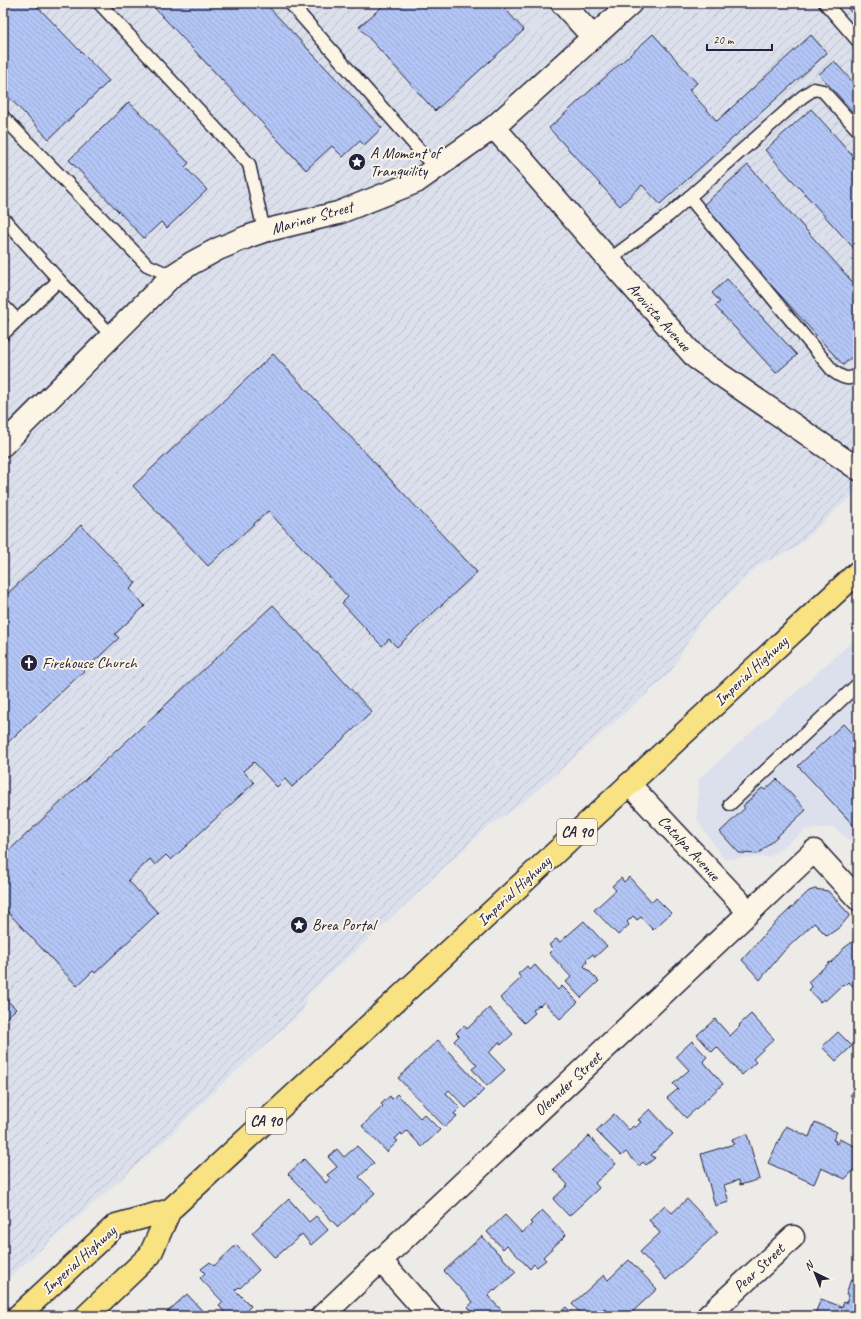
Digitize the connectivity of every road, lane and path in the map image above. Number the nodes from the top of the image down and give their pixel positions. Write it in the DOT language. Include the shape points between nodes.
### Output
graph roads {
  1 [pos="99,3"];
  2 [pos="290,3"];
  3 [pos="562,3"];
  4 [pos="631,3"];
  5 [pos="825,3"];
  6 [pos="593,37"];
  7 [pos="858,41"];
  8 [pos="3,117"];
  9 [pos="494,127"];
  10 [pos="858,130"];
  11 [pos="436,168"];
  12 [pos="689,197"];
  13 [pos="3,218"];
  14 [pos="264,231"];
  15 [pos="609,260"];
  16 [pos="172,276"];
  17 [pos="59,280"];
  18 [pos="3,305"];
  19 [pos="17,320"];
  20 [pos="3,334"];
  21 [pos="112,336"];
  22 [pos="858,374"];
  23 [pos="3,445"];
  24 [pos="858,469"];
  25 [pos="858,572"];
  26 [pos="857,687"];
  27 [pos="629,784"];
  28 [pos="730,804"];
  29 [pos="858,899"];
  30 [pos="749,912"];
  31 [pos="170,1210"];
  32 [pos="793,1237"];
  33 [pos="381,1261"];
  34 [pos="18,1316"];
  35 [pos="86,1316"];
  36 [pos="322,1316"];
  37 [pos="430,1316"];
  38 [pos="708,1316"];
  1 -- 14 [label="lane" via="248,164"];
  2 -- 11 [label="lane"];
  3 -- 6 [label="street"];
  4 -- 6 [label="street, Mariner Street"];
  5 -- 7 [label="lane"];
  6 -- 9 [label="street, Mariner Street"];
  8 -- 16 [label="lane" via="147,265"];
  9 -- 11 [label="street, Mariner Street"];
  9 -- 15 [label="street, Arovista Avenue"];
  10 -- 12 [label="lane" via="823,91 814,89"];
  11 -- 14 [label="street, Mariner Street" via="416,182 338,213"];
  12 -- 15 [label="lane"];
  12 -- 22 [label="lane" via="833,371 841,377 848,378 854,378"];
  13 -- 17 [label="lane"];
  14 -- 16 [label="street, Mariner Street" via="218,249"];
  15 -- 24 [label="street, Arovista Avenue" via="696,358"];
  16 -- 21 [label="street, Mariner Street"];
  17 -- 19 [label="lane"];
  17 -- 21 [label="lane"];
  18 -- 19 [label="lane"];
  19 -- 20 [label="lane"];
  21 -- 23 [label="street, Mariner Street"];
  25 -- 27 [label="main road, Imperial Highway / CA 90"];
  26 -- 28 [label="lane"];
  27 -- 30 [label="street, Catalpa Avenue"];
  27 -- 31 [label="main road, Imperial Highway / CA 90"];
  29 -- 30 [label="street, Oleander Street" via="814,851"];
  30 -- 33 [label="street, Oleander Street"];
  31 -- 34 [label="main road, Imperial Highway / CA 90" via="116,1225"];
  31 -- 35 [label="main road, Imperial Highway / CA 90" via="150,1255"];
  32 -- 38 [label="street, Pear Street"];
  33 -- 36 [label="street, Oleander Street"];
  33 -- 37 [label="street"];
}
